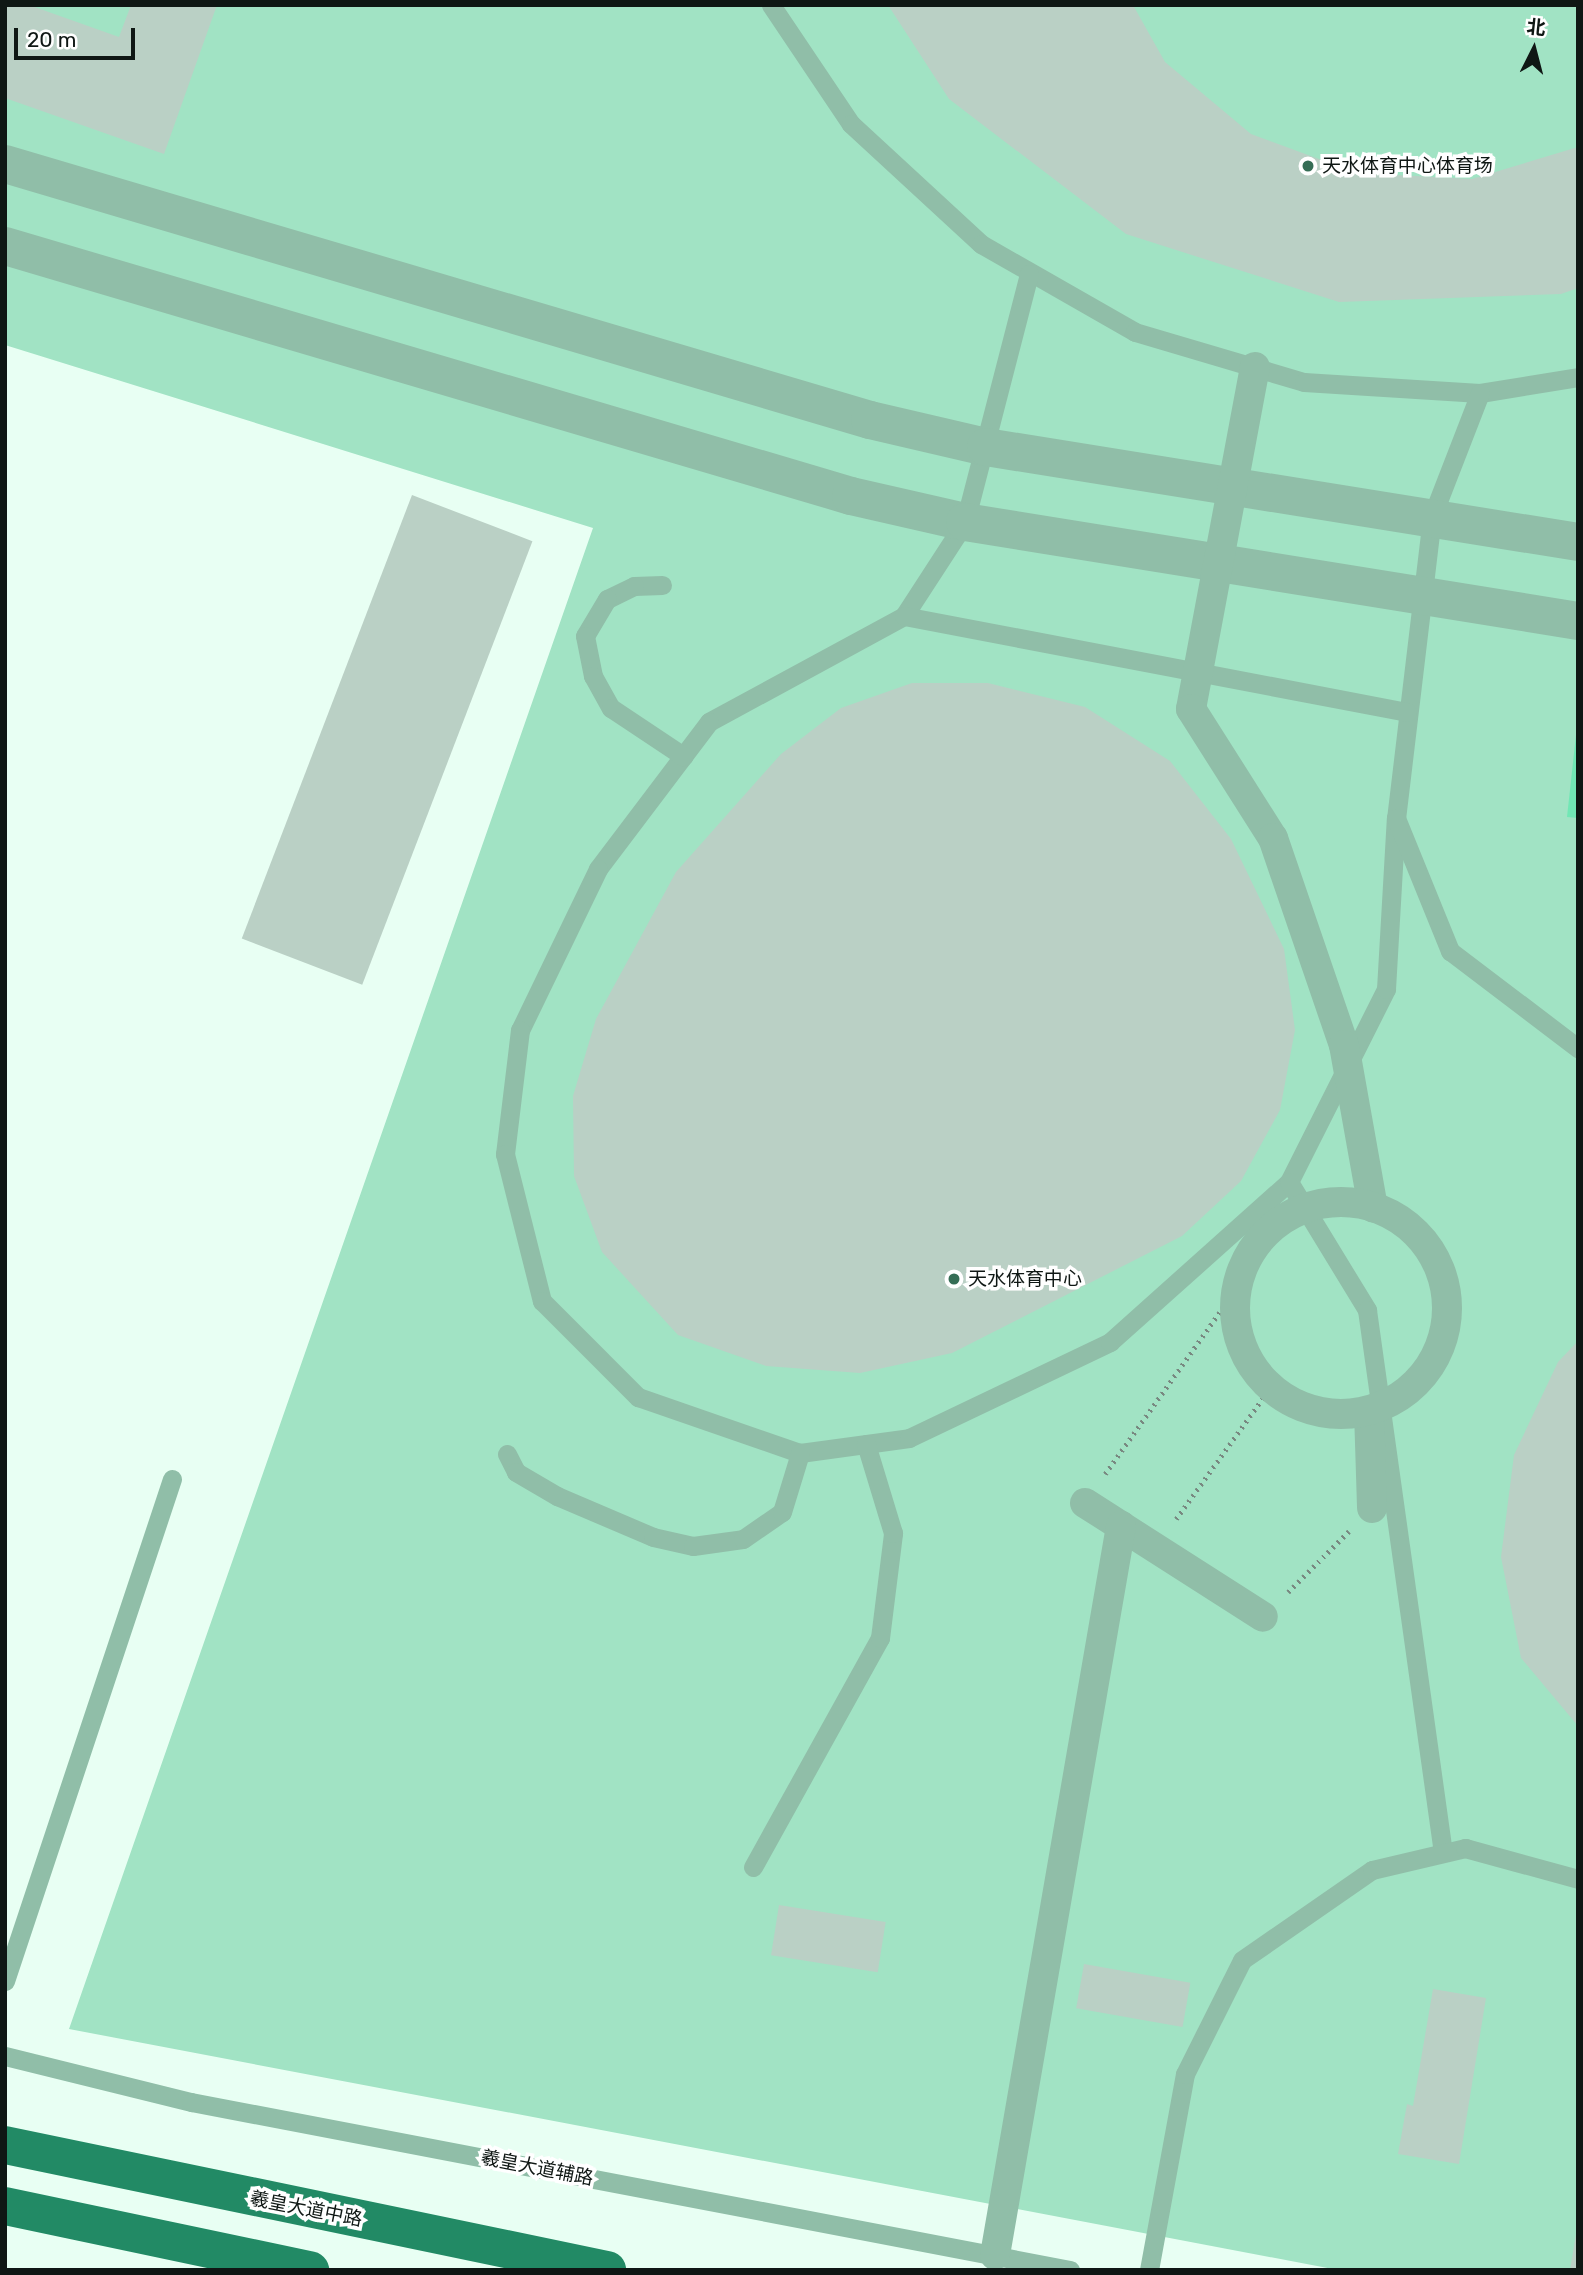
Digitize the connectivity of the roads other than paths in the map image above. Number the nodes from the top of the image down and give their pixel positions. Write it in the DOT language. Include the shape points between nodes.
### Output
graph roads {
  1 [pos="771,5"];
  2 [pos="5,164"];
  3 [pos="5,246"];
  4 [pos="1029,274"];
  5 [pos="1255,367"];
  6 [pos="1578,377"];
  7 [pos="1480,393"];
  8 [pos="1432,517"];
  9 [pos="965,522"];
  10 [pos="1578,542"];
  11 [pos="662,585"];
  12 [pos="1420,595"];
  13 [pos="904,616"];
  14 [pos="1578,621"];
  15 [pos="1407,712"];
  16 [pos="683,756"];
  17 [pos="1396,818"];
  18 [pos="1578,1048"];
  19 [pos="1289,1182"];
  20 [pos="1373,1207"];
  21 [pos="1369,1412"];
  22 [pos="866,1444"];
  23 [pos="800,1453"];
  24 [pos="507,1454"];
  25 [pos="172,1479"];
  26 [pos="1084,1503"];
  27 [pos="1372,1508"];
  28 [pos="1121,1526"];
  29 [pos="1263,1617"];
  30 [pos="1443,1853"];
  31 [pos="753,1867"];
  32 [pos="1578,1880"];
  33 [pos="13,1929"];
  34 [pos="5,1980"];
  35 [pos="5,2056"];
  36 [pos="5,2145"];
  37 [pos="5,2206"];
  38 [pos="995,2255"];
  39 [pos="310,2270"];
  40 [pos="607,2270"];
  41 [pos="1070,2270"];
  42 [pos="1149,2270"];
  1 -- 4 [label="lane" via="851,124 981,244"];
  2 -- 8 [label="street" via="870,419 986,447"];
  3 -- 9 [label="street" via="851,496"];
  4 -- 5 [label="lane" via="1135,332"];
  4 -- 9 [label="lane"];
  5 -- 7 [label="lane" via="1304,382"];
  5 -- 20 [label="street, bridge" via="1191,709 1273,838 1344,1045"];
  6 -- 7 [label="lane"];
  7 -- 8 [label="lane"];
  8 -- 10 [label="street"];
  8 -- 12 [label="lane"];
  9 -- 12 [label="street"];
  9 -- 13 [label="lane"];
  11 -- 16 [label="lane" via="634,586 607,598 585,636 593,676 611,708"];
  12 -- 14 [label="street"];
  12 -- 15 [label="lane"];
  13 -- 15 [label="lane"];
  13 -- 16 [label="lane" via="709,722"];
  15 -- 17 [label="lane"];
  16 -- 23 [label="lane" via="598,869 520,1030 505,1154 542,1301 638,1397"];
  17 -- 18 [label="lane" via="1450,951"];
  17 -- 19 [label="lane" via="1386,989"];
  19 -- 22 [label="lane" via="1110,1342 909,1438"];
  19 -- 30 [label="lane" via="1367,1310"];
  20 -- 21 [label="street, bridge" via="1404,1222 1429,1246 1444,1277 1449,1311 1442,1345 1425,1375 1400,1398"];
  20 -- 21 [label="street, bridge" via="1338,1202 1302,1209 1263,1237 1236,1289 1235,1326 1248,1359 1270,1388 1301,1407 1334,1415"];
  21 -- 27 [label="street"];
  22 -- 23 [label="lane"];
  22 -- 31 [label="lane" via="892,1533 880,1638"];
  23 -- 24 [label="lane" via="782,1512 743,1539 693,1546 653,1538 557,1496 516,1472"];
  25 -- 33 [label="lane"];
  26 -- 28 [label="street"];
  28 -- 29 [label="street"];
  28 -- 38 [label="street"];
  30 -- 32 [label="lane" via="1465,1848"];
  30 -- 42 [label="lane" via="1371,1870 1241,1960 1185,2074"];
  33 -- 34 [label="lane"];
  35 -- 38 [label="lane, 羲皇大道辅路" via="191,2102"];
  36 -- 40 [label="main road, 羲皇大道中路"];
  37 -- 39 [label="main road"];
  38 -- 41 [label="lane, 羲皇大道辅路"];
}
